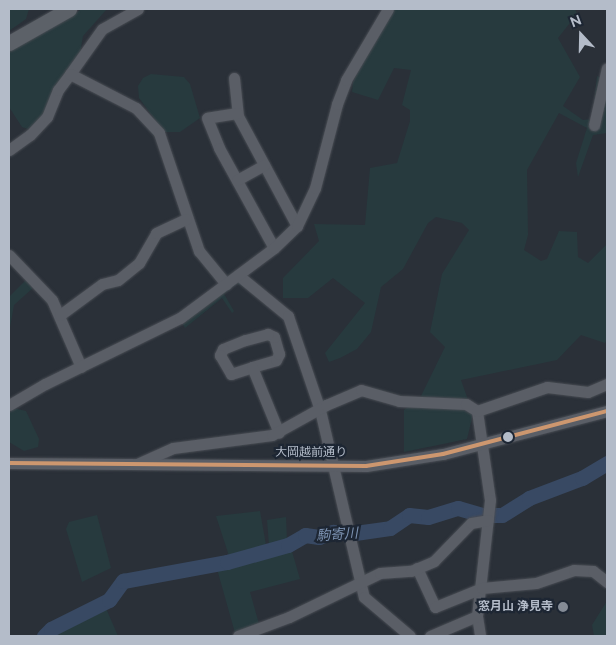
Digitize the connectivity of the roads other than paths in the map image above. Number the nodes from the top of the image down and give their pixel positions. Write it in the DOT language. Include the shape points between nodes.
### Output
graph roads {
  1 [pos="69,9"];
  2 [pos="138,9"];
  3 [pos="388,9"];
  4 [pos="9,44"];
  5 [pos="607,68"];
  6 [pos="70,74"];
  7 [pos="234,78"];
  8 [pos="237,112"];
  9 [pos="594,126"];
  10 [pos="9,150"];
  11 [pos="264,165"];
  12 [pos="237,180"];
  13 [pos="186,220"];
  14 [pos="297,226"];
  15 [pos="274,248"];
  16 [pos="9,255"];
  17 [pos="238,275"];
  18 [pos="226,284"];
  19 [pos="60,315"];
  20 [pos="81,367"];
  21 [pos="252,368"];
  22 [pos="607,384"];
  23 [pos="9,405"];
  24 [pos="320,410"];
  25 [pos="477,411"];
  26 [pos="607,411"];
  27 [pos="278,433"];
  28 [pos="483,444"];
  29 [pos="9,463"];
  30 [pos="135,465"];
  31 [pos="334,468"];
  32 [pos="488,517"];
  33 [pos="417,568"];
  34 [pos="607,582"];
  35 [pos="360,584"];
  36 [pos="482,588"];
  37 [pos="477,616"];
  38 [pos="238,636"];
  39 [pos="410,636"];
  40 [pos="430,636"];
  41 [pos="480,636"];
  1 -- 4 [label="main road"];
  2 -- 6 [label="street" via="102,29"];
  3 -- 14 [label="street" via="346,80 315,188"];
  5 -- 9 [label="street"];
  6 -- 10 [label="street" via="58,90 46,118"];
  6 -- 13 [label="street" via="136,108 152,122 167,154"];
  7 -- 8 [label="street"];
  8 -- 11 [label="street"];
  8 -- 12 [label="street" via="207,118"];
  11 -- 12 [label="street"];
  11 -- 14 [label="street"];
  12 -- 15 [label="street"];
  13 -- 18 [label="street" via="199,252"];
  13 -- 19 [label="street" via="156,233 140,263 118,280 102,284"];
  14 -- 15 [label="street"];
  15 -- 17 [label="street"];
  16 -- 19 [label="street" via="42,288"];
  17 -- 18 [label="street"];
  17 -- 24 [label="street" via="288,316"];
  18 -- 20 [label="street" via="180,318"];
  19 -- 20 [label="street"];
  20 -- 23 [label="street"];
  21 -- 21 [label="street" via="276,360 279,354 274,337 268,334 223,349 220,355 231,374"];
  21 -- 27 [label="street"];
  22 -- 25 [label="street" via="588,392 548,387"];
  24 -- 25 [label="street" via="353,391 362,390 399,400 466,404"];
  24 -- 27 [label="street"];
  24 -- 31 [label="street"];
  25 -- 28 [label="street"];
  26 -- 28 [label="street, 大岡越前通り"];
  27 -- 30 [label="street" via="250,440 172,448"];
  28 -- 31 [label="street, 大岡越前通り" via="396,463"];
  28 -- 32 [label="street"];
  29 -- 30 [label="street, 大岡越前通り"];
  30 -- 31 [label="street, 大岡越前通り"];
  31 -- 35 [label="street"];
  32 -- 33 [label="street" via="471,523 434,561"];
  32 -- 36 [label="street"];
  33 -- 35 [label="street" via="380,573"];
  33 -- 36 [label="street" via="435,606"];
  34 -- 36 [label="street" via="586,569 536,583"];
  35 -- 38 [label="street" via="289,617"];
  35 -- 39 [label="street" via="364,597"];
  36 -- 37 [label="street"];
  37 -- 40 [label="street"];
  37 -- 41 [label="street"];
}
